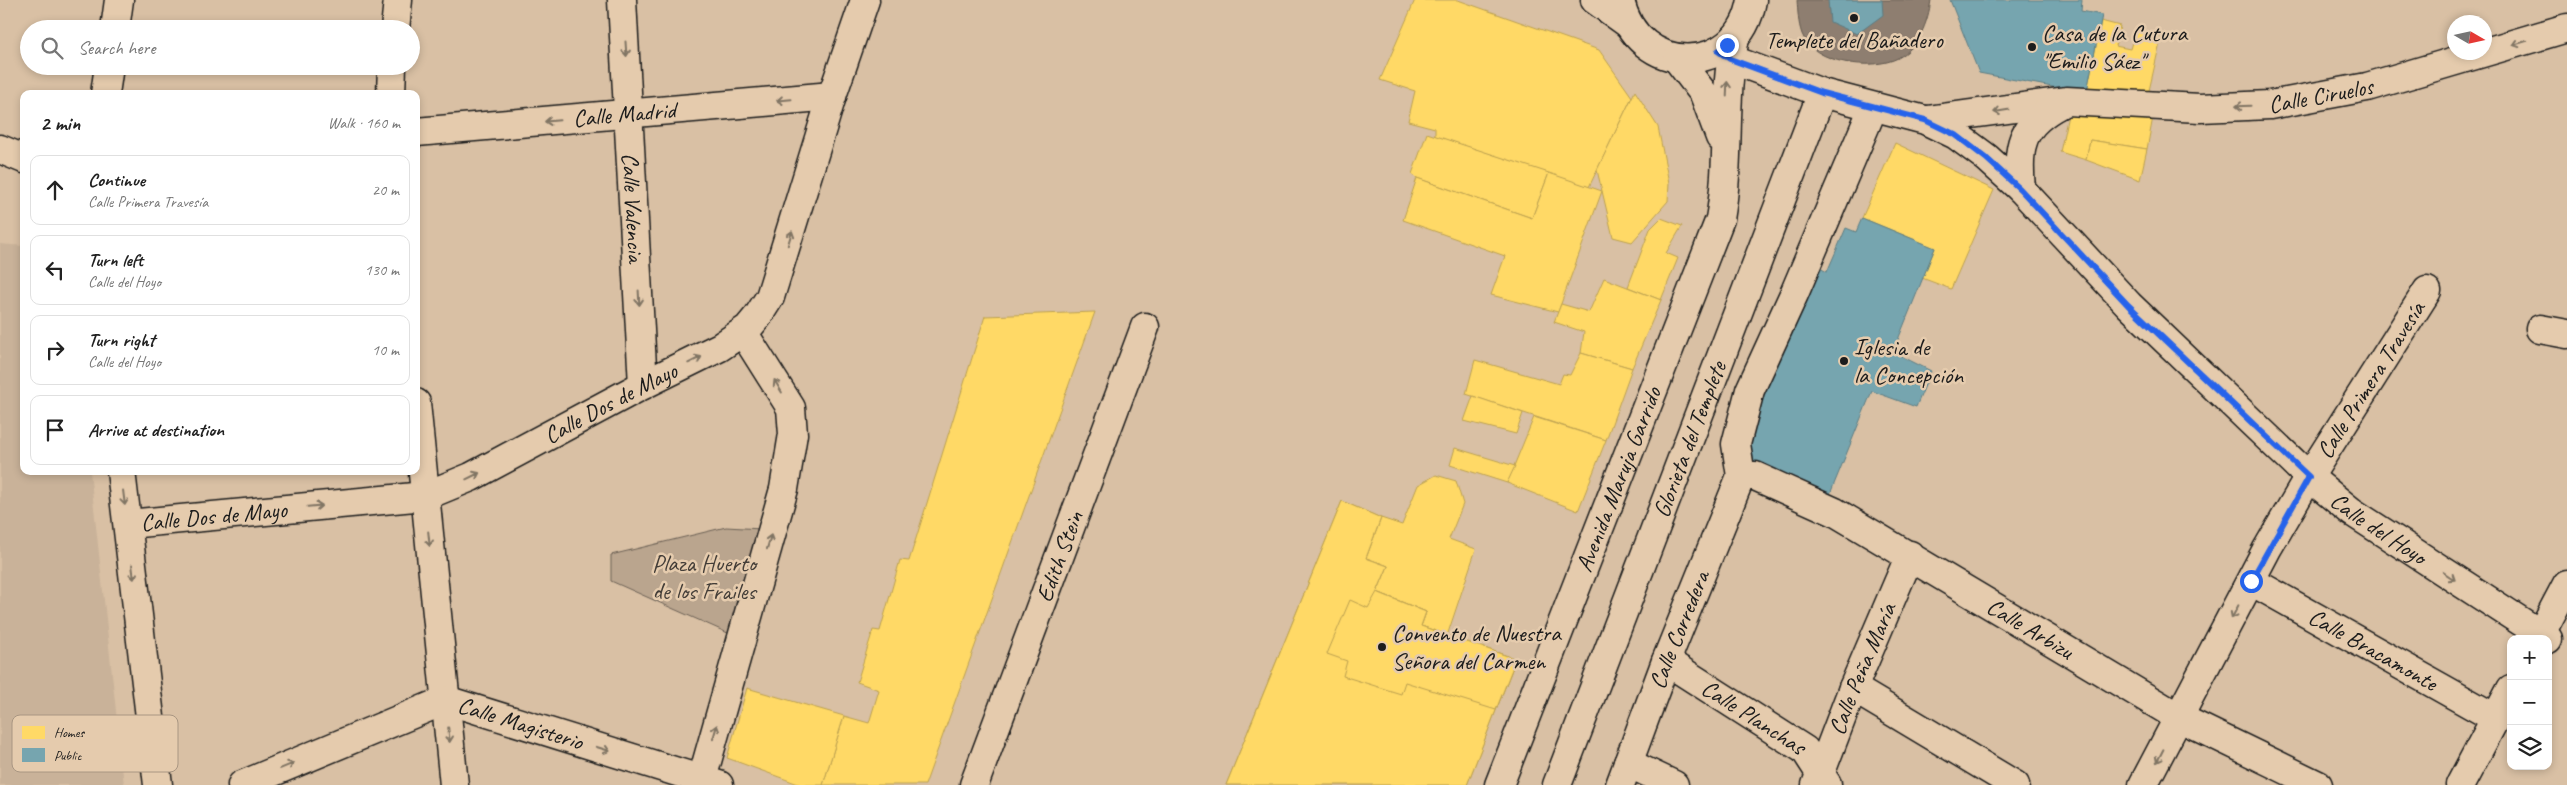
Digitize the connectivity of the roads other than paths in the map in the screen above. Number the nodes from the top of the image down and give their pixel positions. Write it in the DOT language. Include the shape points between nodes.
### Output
graph roads {
  1 [pos="119,0"];
  2 [pos="398,0"];
  3 [pos="622,0"];
  4 [pos="866,0"];
  5 [pos="1595,0"];
  6 [pos="1752,0"];
  7 [pos="1624,11"];
  8 [pos="116,20"];
  9 [pos="396,20"];
  10 [pos="2567,28"];
  11 [pos="1728,49"];
  12 [pos="1677,59"];
  13 [pos="108,75"];
  14 [pos="392,75"];
  15 [pos="106,90"];
  16 [pos="391,90"];
  17 [pos="1822,93"];
  18 [pos="832,96"];
  19 [pos="2066,101"];
  20 [pos="1872,108"];
  21 [pos="630,114"];
  22 [pos="1925,120"];
  23 [pos="420,132"];
  24 [pos="0,149"];
  25 [pos="20,157"];
  26 [pos="1726,172"];
  27 [pos="2020,189"];
  28 [pos="2428,291"];
  29 [pos="1145,328"];
  30 [pos="2540,329"];
  31 [pos="742,332"];
  32 [pos="2567,334"];
  33 [pos="643,385"];
  34 [pos="420,444"];
  35 [pos="122,475"];
  36 [pos="1741,476"];
  37 [pos="2309,477"];
  38 [pos="425,496"];
  39 [pos="128,524"];
  40 [pos="1910,554"];
  41 [pos="2251,581"];
  42 [pos="2567,584"];
  43 [pos="2538,635"];
  44 [pos="2544,635"];
  45 [pos="2552,641"];
  46 [pos="2567,647"];
  47 [pos="1666,661"];
  48 [pos="1853,688"];
  49 [pos="2507,696"];
  50 [pos="446,700"];
  51 [pos="150,715"];
  52 [pos="2180,718"];
  53 [pos="2495,718"];
  54 [pos="157,772"];
  55 [pos="1624,774"];
  56 [pos="1822,781"];
  57 [pos="707,783"];
  58 [pos="158,785"];
  59 [pos="242,785"];
  60 [pos="454,785"];
  61 [pos="974,785"];
  62 [pos="1499,785"];
  63 [pos="1557,785"];
  64 [pos="1674,785"];
  65 [pos="2015,785"];
  66 [pos="2143,785"];
  67 [pos="2318,785"];
  68 [pos="2460,785"];
  1 -- 8 [label="street"];
  2 -- 9 [label="street"];
  3 -- 21 [label="street, Calle Valencia, one-way"];
  4 -- 18 [label="street, Calle Dos de Mayo"];
  5 -- 7 [label="street"];
  6 -- 11 [label="street" via="1747,20"];
  7 -- 12 [label="street" via="1640,40 1657,52"];
  10 -- 19 [label="street, Calle Ciruelos, one-way" via="2367,87 2270,105 2200,108"];
  11 -- 12 [label="street" via="1694,59"];
  11 -- 17 [label="street, Calle del Hoyo"];
  26 -- 11 [label="street, Avenida Maruja Garrido, one-way"];
  12 -- 26 [label="street, Avenida Maruja Garrido" via="1704,94 1719,134"];
  13 -- 15 [label="street"];
  14 -- 16 [label="street"];
  17 -- 20 [label="street, Calle del Hoyo"];
  17 -- 63 [label="street, Glorieta del Templete"];
  18 -- 21 [label="street, Calle Madrid, one-way"];
  31 -- 18 [label="street, Calle Dos de Mayo, one-way" via="770,297"];
  19 -- 22 [label="street, Calle Ciruelos, one-way"];
  19 -- 27 [label="street" via="2040,114 2025,135 2018,158"];
  20 -- 22 [label="street, Calle del Hoyo"];
  20 -- 36 [label="street" via="1750,390 1736,444"];
  21 -- 23 [label="street, Calle Madrid, one-way"];
  21 -- 33 [label="street, Calle Valencia, one-way"];
  22 -- 27 [label="street, Calle del Hoyo" via="1956,135"];
  24 -- 25 [label="street"];
  26 -- 62 [label="street, Avenida Maruja Garrido" via="1720,219 1711,244"];
  27 -- 37 [label="street, Calle del Hoyo" via="2128,305"];
  28 -- 37 [label="street, Calle Primera Travesía"];
  29 -- 61 [label="street, Edith Stein"];
  30 -- 32 [label="street"];
  33 -- 31 [label="street, Calle Dos de Mayo, one-way" via="720,347"];
  57 -- 31 [label="street, one-way" via="784,489 793,434 790,408"];
  38 -- 33 [label="street, Calle Dos de Mayo, one-way" via="471,478"];
  34 -- 38 [label="street"];
  35 -- 39 [label="street, one-way"];
  36 -- 40 [label="street, Calle Arbizu" via="1755,476 1835,512"];
  36 -- 47 [label="street, Calle Corredera"];
  37 -- 41 [label="street, Calle Primera Travesía"];
  37 -- 43 [label="street, Calle del Hoyo, one-way" via="2352,512"];
  39 -- 38 [label="street, Calle Dos de Mayo, one-way"];
  38 -- 50 [label="street, one-way"];
  39 -- 51 [label="street, one-way"];
  40 -- 48 [label="street, Calle Peña María"];
  40 -- 52 [label="street, Calle Arbizu"];
  41 -- 52 [label="street, Calle Primera Travesía, one-way"];
  41 -- 53 [label="street, Calle Bracamonte"];
  42 -- 44 [label="street"];
  45 -- 46 [label="street, Calle del Hoyo"];
  47 -- 55 [label="street, Calle Corredera"];
  47 -- 56 [label="street, Calle Planchas" via="1805,750"];
  48 -- 56 [label="street, Calle Peña María"];
  48 -- 65 [label="street"];
  49 -- 53 [label="street"];
  50 -- 57 [label="street, Calle Magisterio, one-way"];
  59 -- 50 [label="street, Calle Magisterio, one-way"];
  50 -- 60 [label="street, one-way"];
  52 -- 66 [label="street, Calle Primera Travesía, one-way"];
  52 -- 67 [label="street, Calle Arbizu"];
  53 -- 68 [label="street"];
  54 -- 58 [label="street, one-way"];
  55 -- 64 [label="street"];
}
